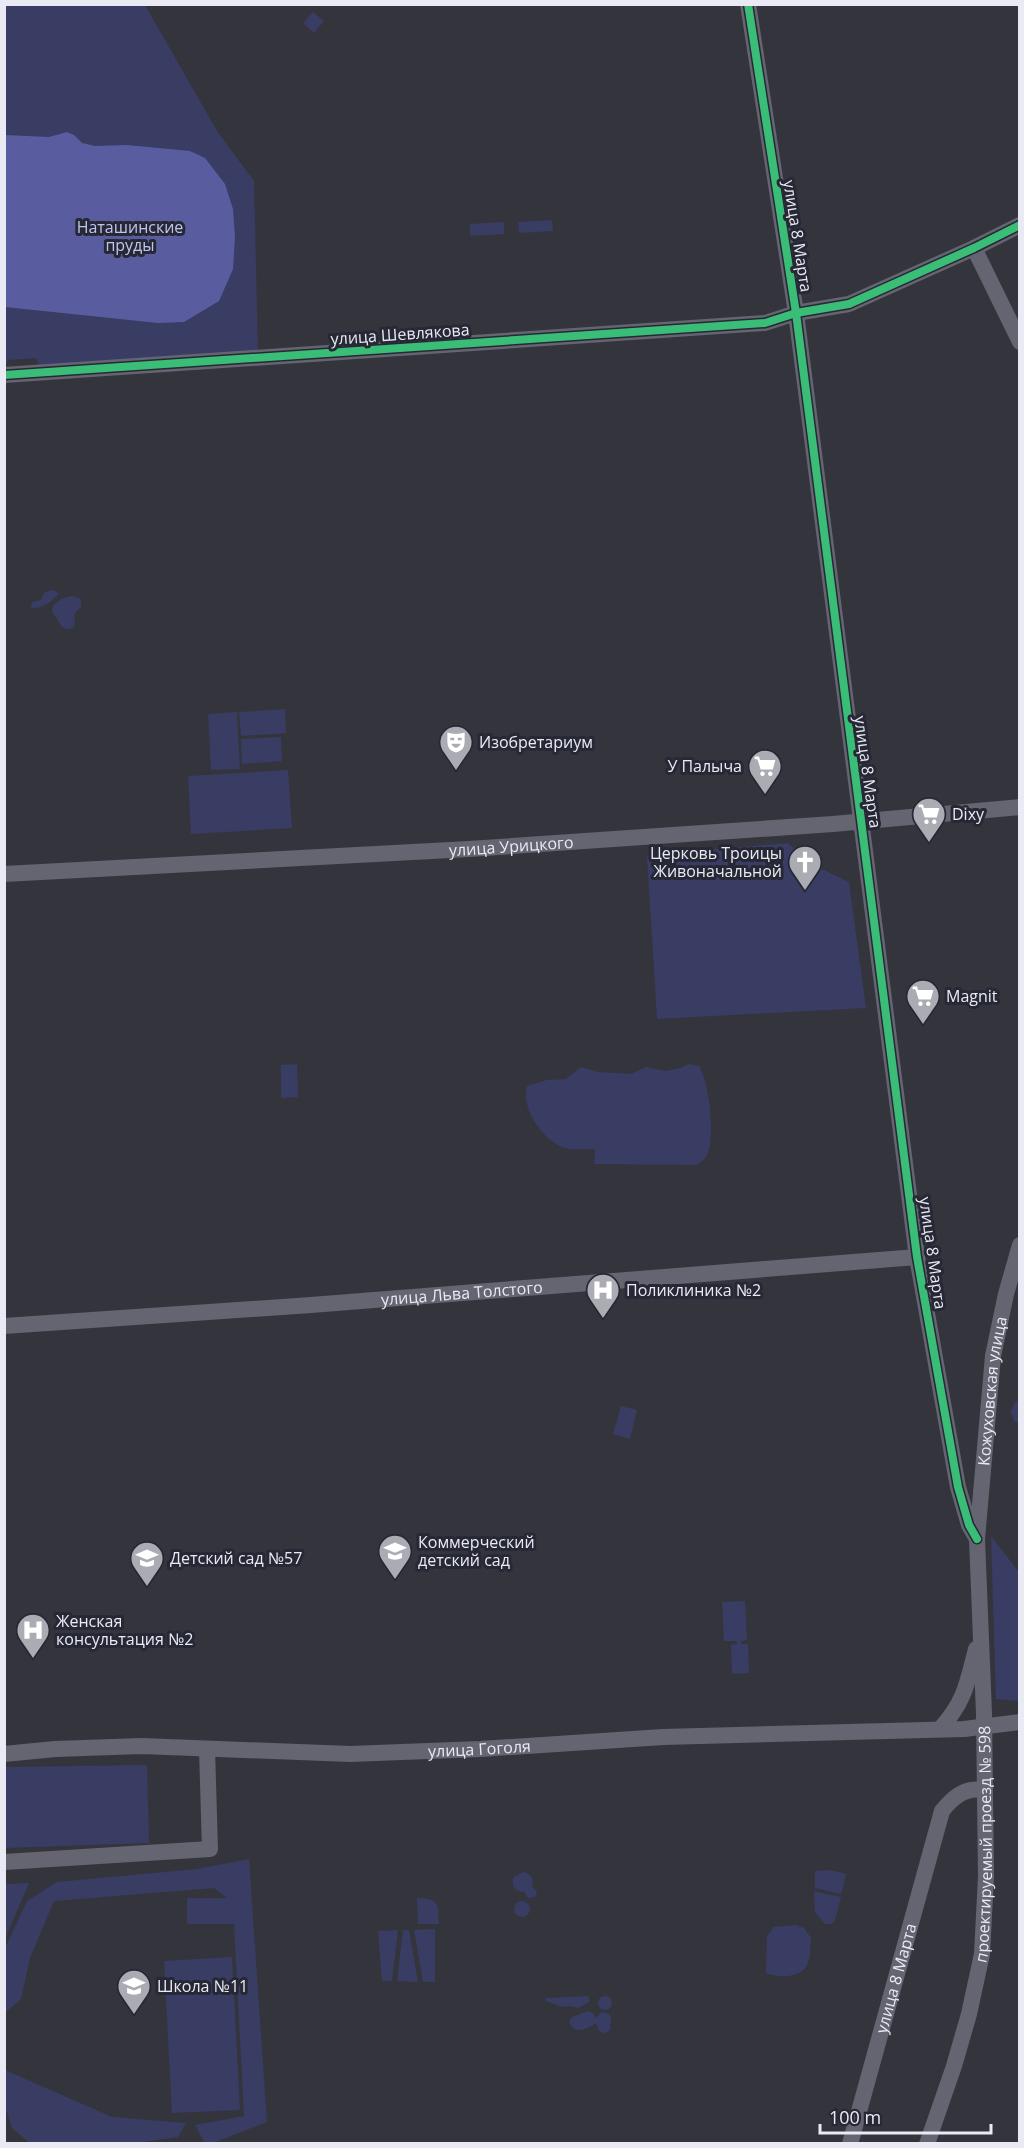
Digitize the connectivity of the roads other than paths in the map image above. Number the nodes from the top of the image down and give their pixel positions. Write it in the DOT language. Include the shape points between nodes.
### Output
graph roads {
  1 [pos="748,4"];
  2 [pos="1020,225"];
  3 [pos="974,248"];
  4 [pos="796,313"];
  5 [pos="1020,342"];
  6 [pos="4,375"];
  7 [pos="1020,807"];
  8 [pos="861,820"];
  9 [pos="4,874"];
  10 [pos="1020,1245"];
  11 [pos="918,1257"];
  12 [pos="4,1326"];
  13 [pos="985,1450"];
  14 [pos="953,1454"];
  15 [pos="977,1539"];
  16 [pos="981,1631"];
  17 [pos="1020,1722"];
  18 [pos="984,1726"];
  19 [pos="946,1729"];
  20 [pos="207,1749"];
  21 [pos="4,1754"];
  22 [pos="985,1791"];
  23 [pos="4,1862"];
  24 [pos="850,2144"];
  25 [pos="927,2144"];
  1 -- 4 [label="street, улица 8 Марта"];
  2 -- 3 [label="street, улица Шевлякова"];
  3 -- 4 [label="street, улица Шевлякова" via="849,304"];
  3 -- 5 [label="street"];
  4 -- 6 [label="street, улица Шевлякова" via="765,323"];
  4 -- 8 [label="street, улица 8 Марта"];
  7 -- 8 [label="street, улица Урицкого"];
  8 -- 9 [label="street, улица Урицкого" via="469,849"];
  8 -- 11 [label="street, улица 8 Марта"];
  10 -- 13 [label="street, Кожуховская улица" via="993,1356"];
  11 -- 12 [label="street, улица Льва Толстого"];
  11 -- 14 [label="street, улица 8 Марта"];
  13 -- 14 [label="street" via="980,1461 970,1466"];
  13 -- 15 [label="street, Кожуховская улица"];
  14 -- 15 [label="street, улица 8 Марта" via="963,1505"];
  15 -- 16 [label="street, проектируемый проезд № 598"];
  16 -- 18 [label="street, проектируемый проезд № 598"];
  16 -- 19 [label="street" via="966,1690"];
  17 -- 18 [label="street, улица Гоголя"];
  18 -- 19 [label="street, улица Гоголя"];
  18 -- 22 [label="street, проектируемый проезд № 598"];
  19 -- 20 [label="street, улица Гоголя" via="663,1737 350,1754"];
  20 -- 21 [label="street, улица Гоголя" via="142,1746"];
  20 -- 23 [label="street" via="210,1849"];
  22 -- 24 [label="street, улица 8 Марта" via="976,1788 958,1795 942,1811"];
  22 -- 25 [label="street, проектируемый проезд № 598" via="982,1954 966,2025"];
}
